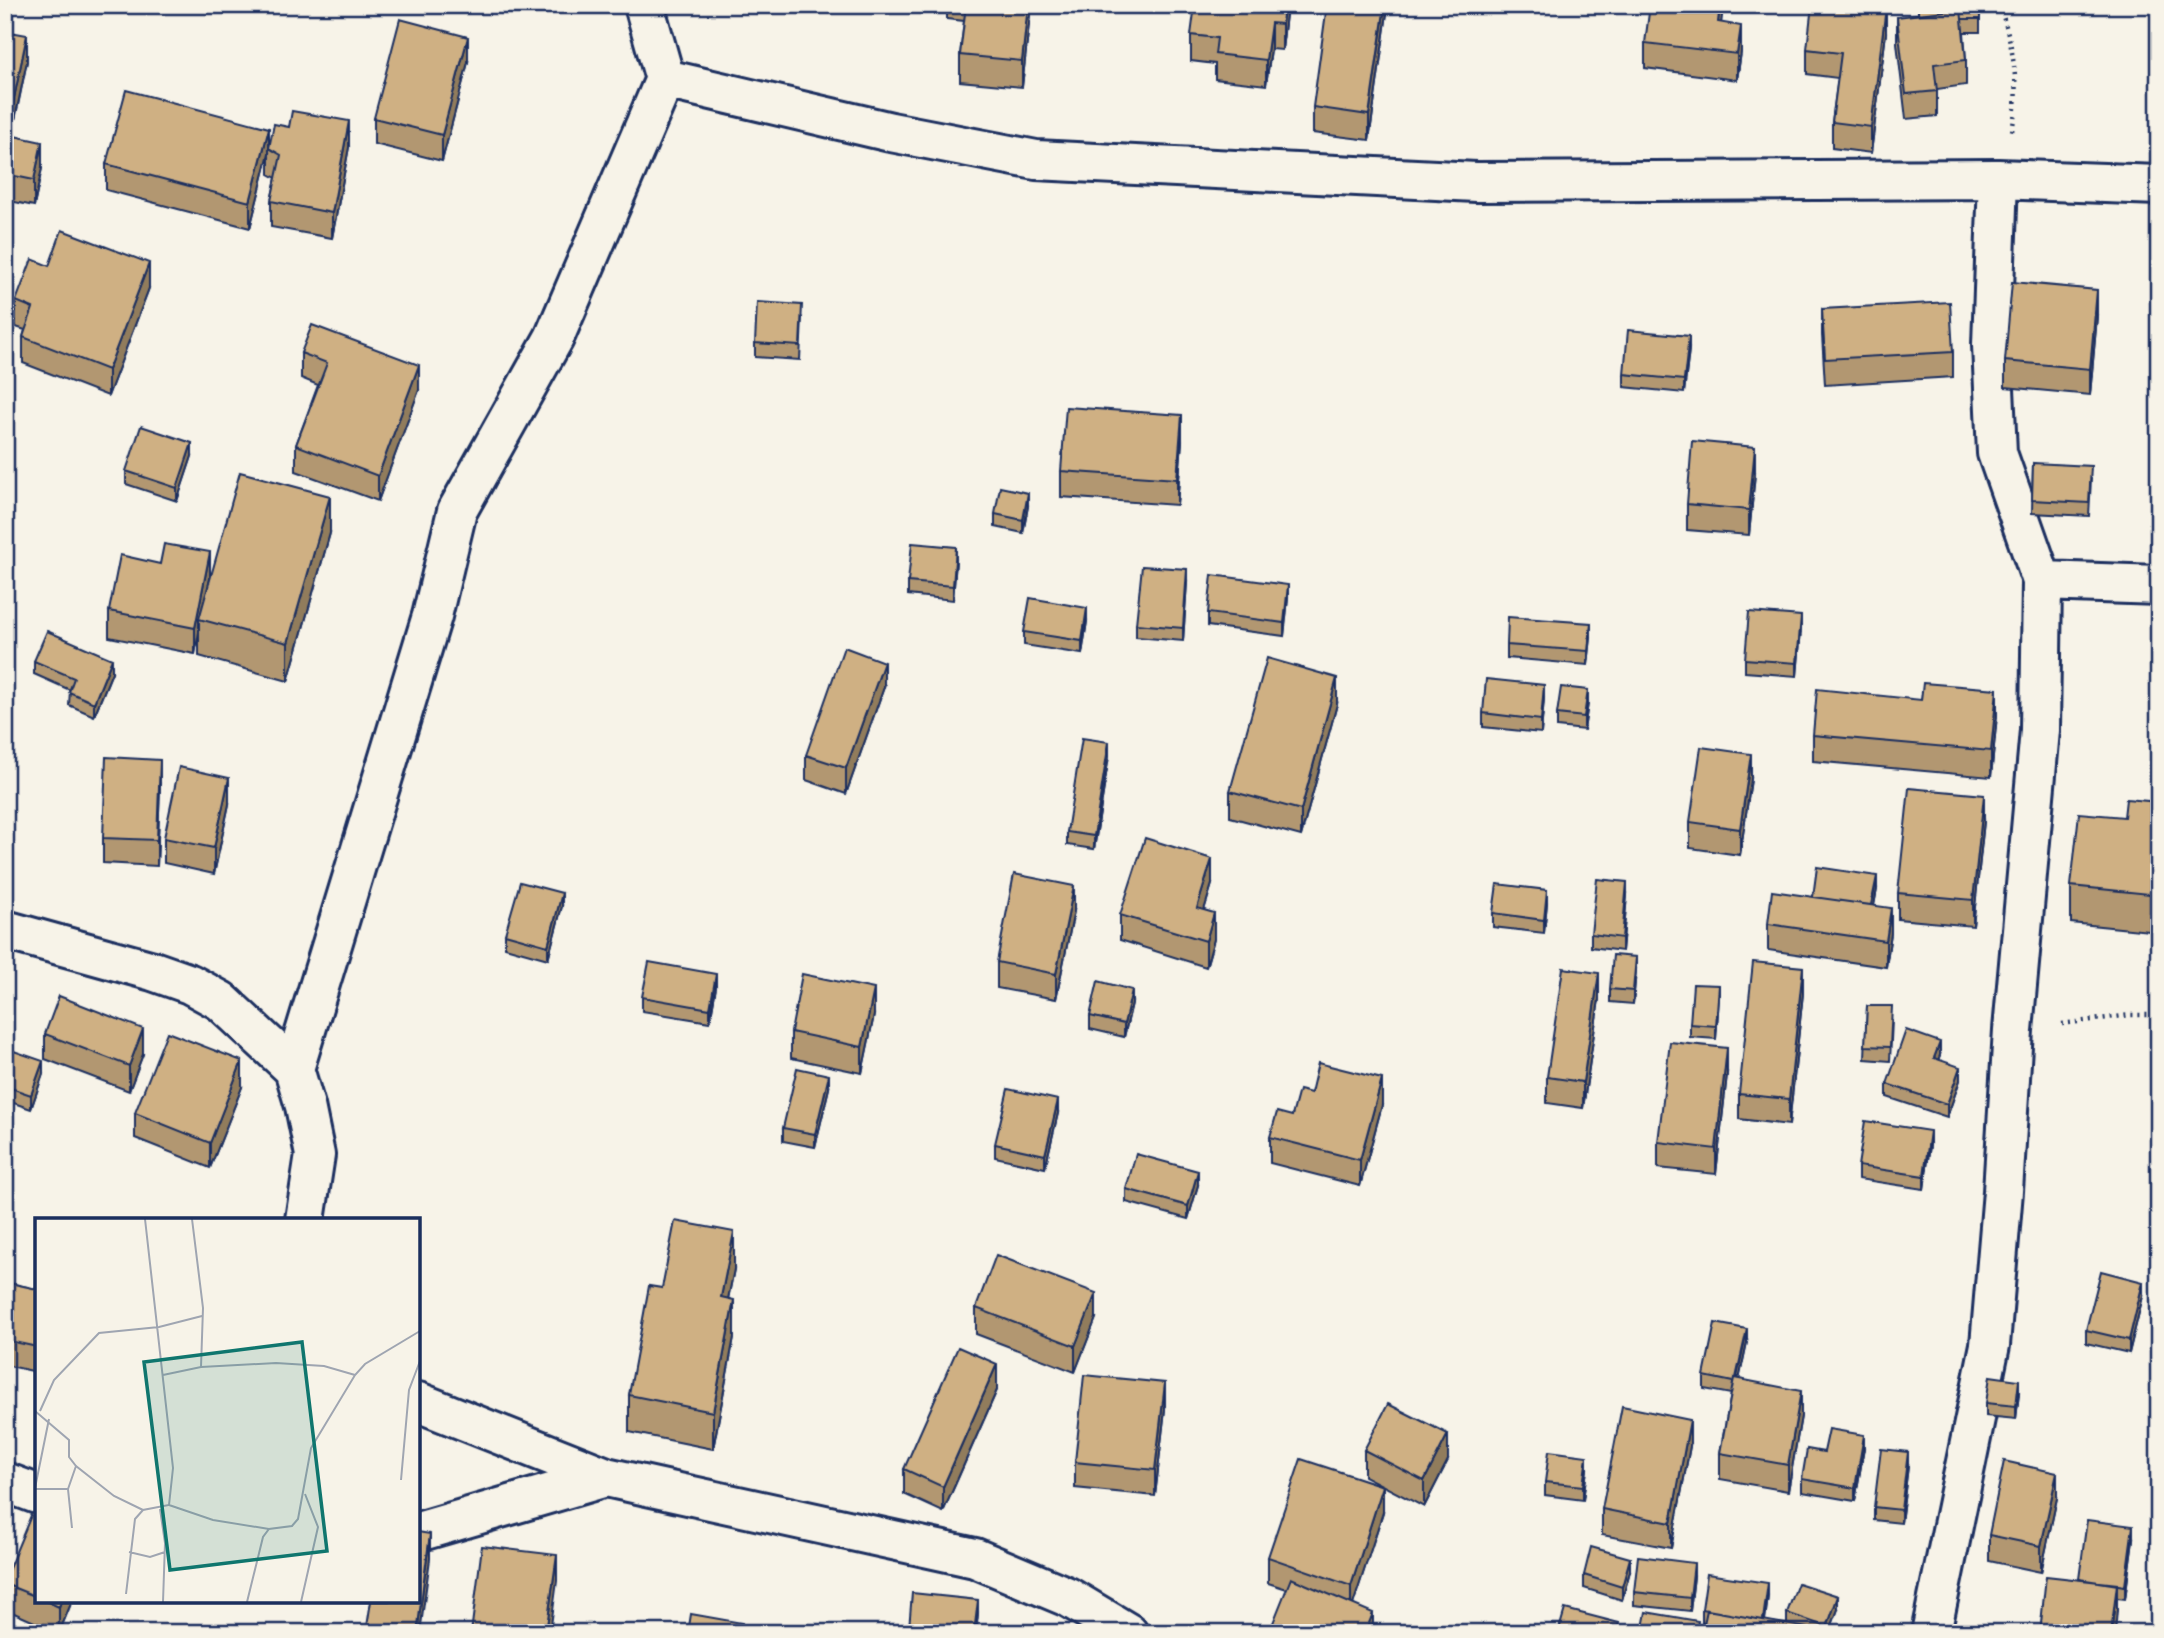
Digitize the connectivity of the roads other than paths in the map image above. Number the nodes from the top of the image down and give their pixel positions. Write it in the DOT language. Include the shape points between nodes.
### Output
graph roads {
  1 [pos="644,5"];
  2 [pos="665,79"];
  3 [pos="1998,179"];
  4 [pos="2159,185"];
  5 [pos="2042,581"];
  6 [pos="2159,585"];
  7 [pos="5,930"];
  8 [pos="294,1069"];
  9 [pos="305,1218"];
  10 [pos="420,1403"];
  11 [pos="606,1477"];
  12 [pos="5,1482"];
  13 [pos="35,1493"];
  14 [pos="420,1531"];
  15 [pos="1129,1633"];
  16 [pos="1931,1633"];
  1 -- 2 [label="street"];
  2 -- 3 [label="street" via="891,132 1036,160 1476,182"];
  2 -- 8 [label="street" via="554,338 457,511 432,617"];
  3 -- 4 [label="street"];
  3 -- 5 [label="street" via="1992,345 1997,453"];
  5 -- 6 [label="street"];
  5 -- 16 [label="street" via="2040,730 1990,1345"];
  7 -- 8 [label="street" via="190,984 220,1001"];
  8 -- 9 [label="street" via="315,1155"];
  10 -- 11 [label="street"];
  11 -- 14 [label="street"];
  11 -- 15 [label="street" via="975,1558 1068,1597"];
  12 -- 13 [label="street"];
}
